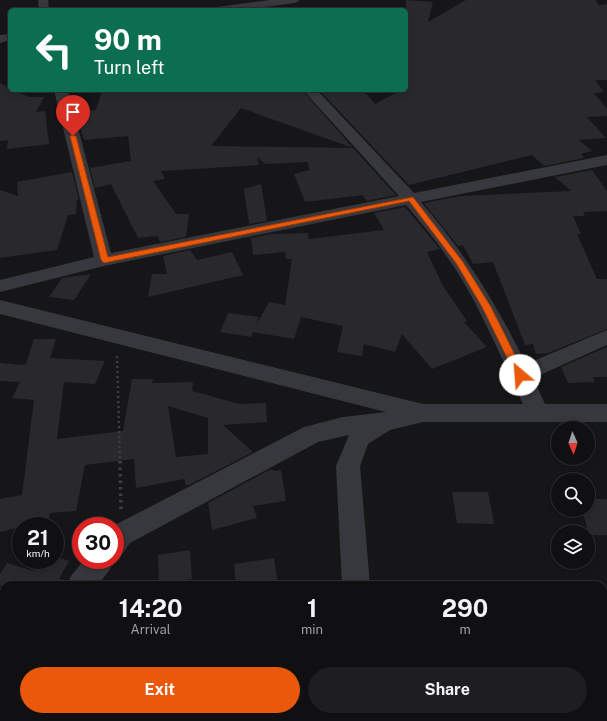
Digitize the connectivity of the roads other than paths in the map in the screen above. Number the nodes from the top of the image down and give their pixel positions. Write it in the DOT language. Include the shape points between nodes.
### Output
graph roads {
  1 [pos="295,0"];
  2 [pos="239,6"];
  3 [pos="228,8"];
  4 [pos="62,92"];
  5 [pos="312,92"];
  6 [pos="607,160"];
  7 [pos="410,198"];
  8 [pos="104,260"];
  9 [pos="0,286"];
  10 [pos="0,307"];
  11 [pos="607,337"];
  12 [pos="520,375"];
  13 [pos="423,413"];
  14 [pos="607,413"];
  15 [pos="539,414"];
  16 [pos="384,422"];
  17 [pos="124,536"];
  18 [pos="94,569"];
  19 [pos="84,581"];
  20 [pos="356,581"];
  1 -- 2 [label="street"];
  2 -- 3 [label="street"];
  4 -- 8 [label="street"];
  5 -- 7 [label="street"];
  6 -- 7 [label="street"];
  7 -- 8 [label="street"];
  7 -- 12 [label="street" via="459,262 486,307"];
  8 -- 9 [label="street"];
  10 -- 13 [label="street"];
  11 -- 12 [label="street"];
  12 -- 15 [label="street"];
  13 -- 15 [label="street"];
  13 -- 16 [label="street"];
  14 -- 15 [label="street"];
  16 -- 17 [label="street" via="343,426 312,434"];
  16 -- 20 [label="street" via="359,438 348,466"];
  18 -- 19 [label="street"];
}
